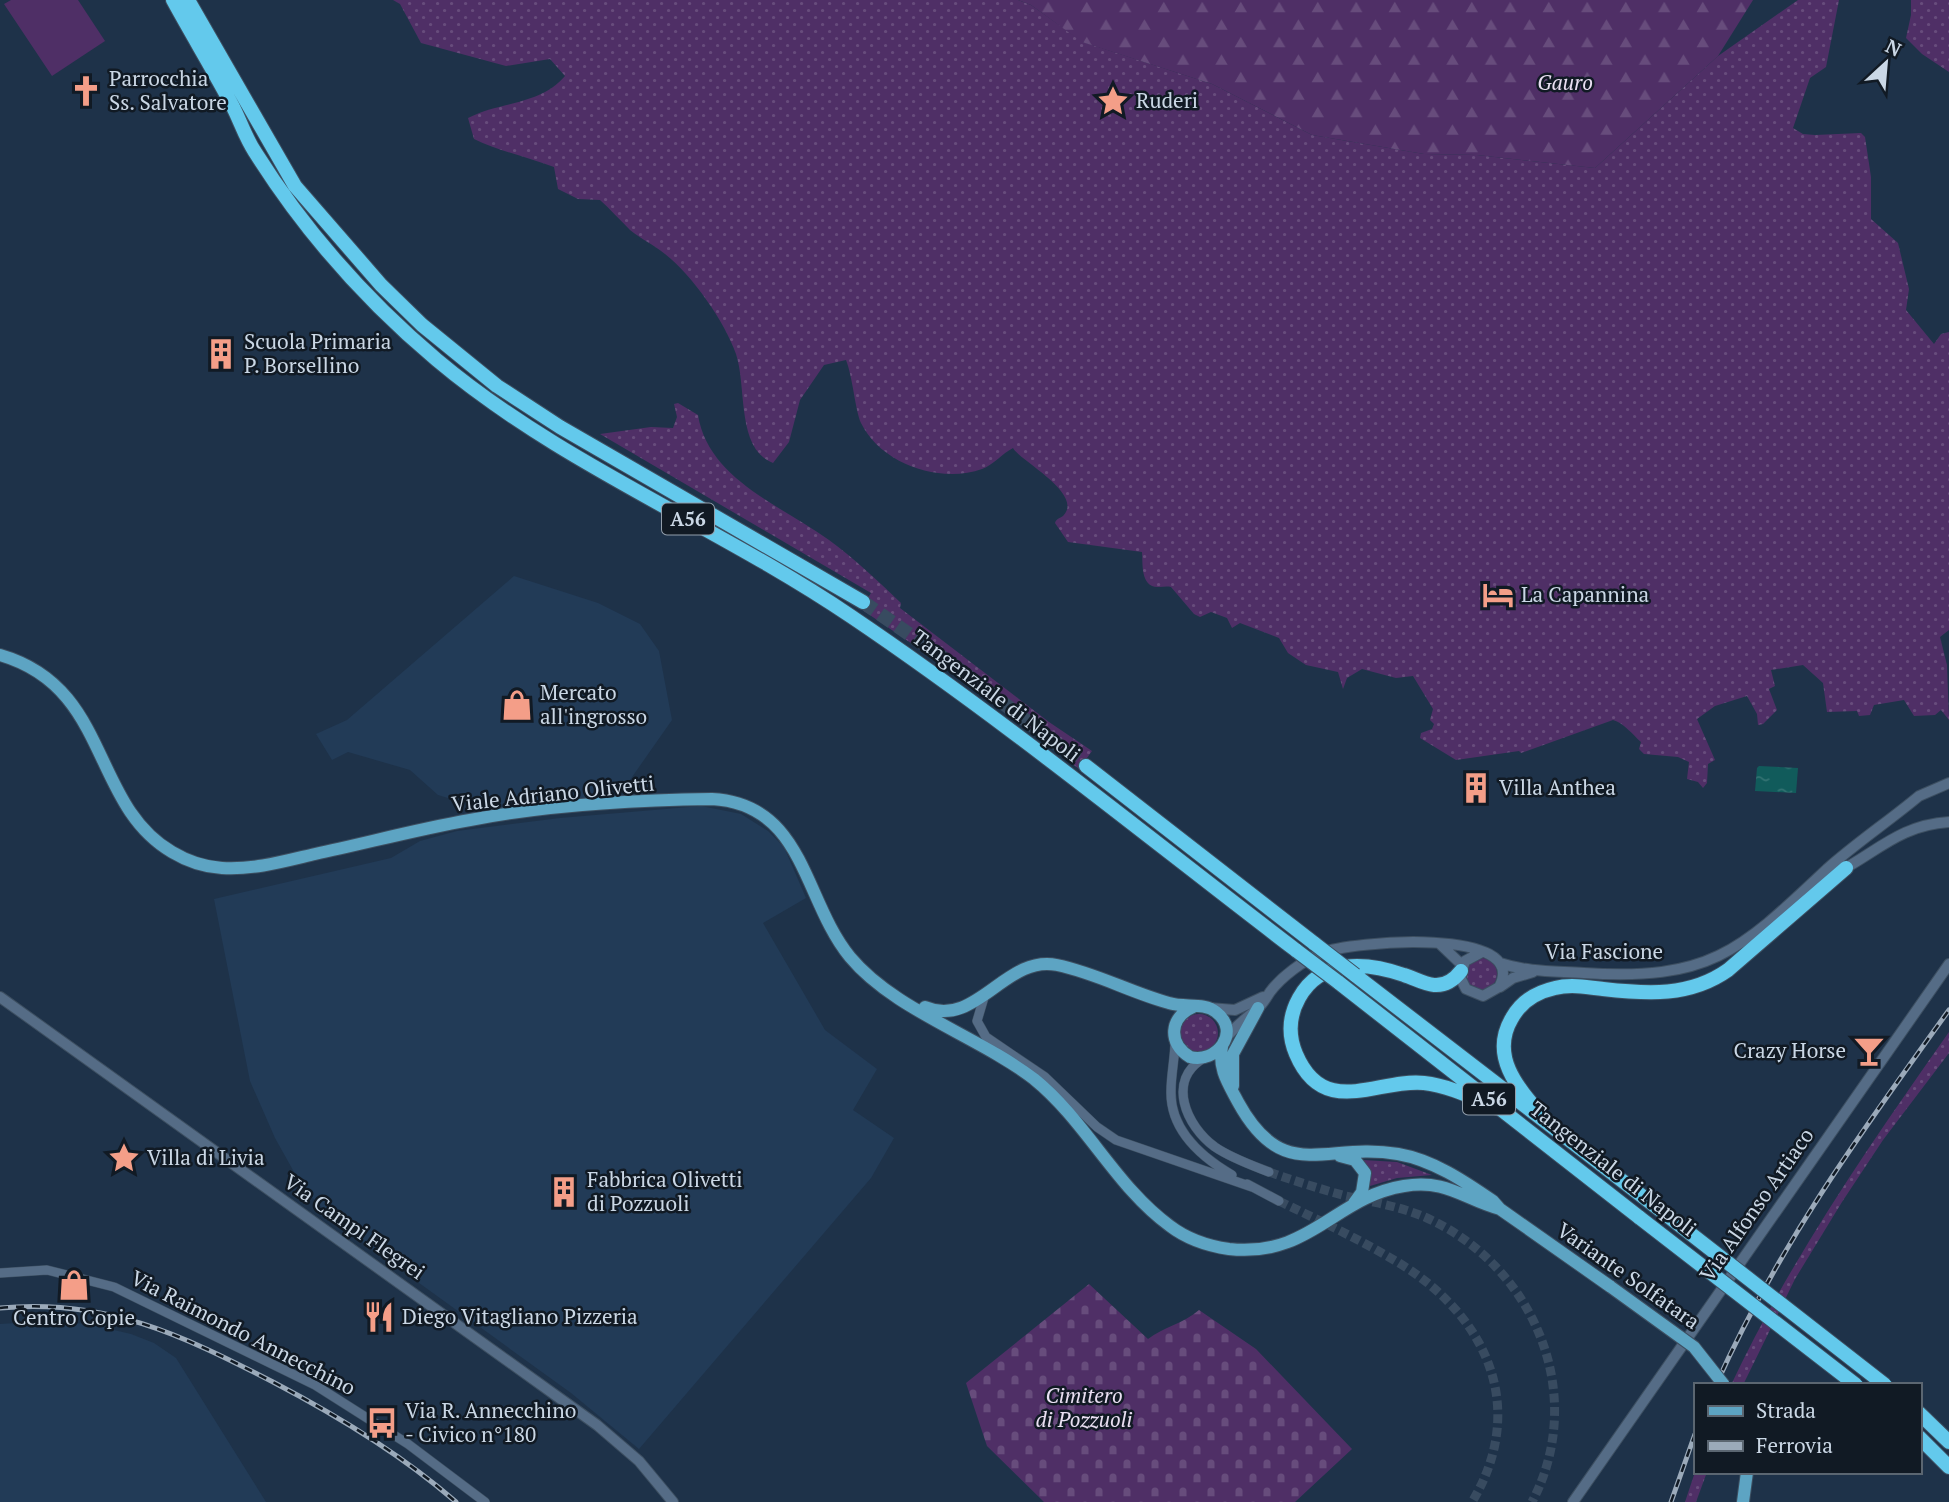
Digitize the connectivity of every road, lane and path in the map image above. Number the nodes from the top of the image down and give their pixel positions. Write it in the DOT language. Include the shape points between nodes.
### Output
graph roads {
  1 [pos="173,0"];
  2 [pos="188,0"];
  3 [pos="863,602"];
  4 [pos="0,656"];
  5 [pos="1086,766"];
  6 [pos="1949,783"];
  7 [pos="1912,802"];
  8 [pos="1948,822"];
  9 [pos="1926,825"];
  10 [pos="1846,867"];
  11 [pos="1809,889"];
  12 [pos="1438,942"];
  13 [pos="1480,953"];
  14 [pos="1500,963"];
  15 [pos="1949,964"];
  16 [pos="1462,968"];
  17 [pos="1536,971"];
  18 [pos="1499,987"];
  19 [pos="1271,991"];
  20 [pos="985,994"];
  21 [pos="0,997"];
  22 [pos="908,1002"];
  23 [pos="1193,1007"];
  24 [pos="963,1008"];
  25 [pos="1209,1008"];
  26 [pos="1258,1008"];
  27 [pos="961,1032"];
  28 [pos="1175,1041"];
  29 [pos="1224,1043"];
  30 [pos="1204,1058"];
  31 [pos="1054,1084"];
  32 [pos="1234,1094"];
  33 [pos="1505,1111"];
  34 [pos="1076,1119"];
  35 [pos="1550,1125"];
  36 [pos="1326,1155"];
  37 [pos="1269,1172"];
  38 [pos="1252,1187"];
  39 [pos="1279,1201"];
  40 [pos="1500,1209"];
  41 [pos="1346,1210"];
  42 [pos="0,1273"];
  43 [pos="1722,1383"];
  44 [pos="1853,1383"];
  45 [pos="1882,1383"];
  46 [pos="1921,1415"];
  47 [pos="1921,1439"];
  48 [pos="1949,1441"];
  49 [pos="1949,1467"];
  50 [pos="1747,1474"];
  51 [pos="485,1502"];
  52 [pos="673,1502"];
  53 [pos="1573,1502"];
  54 [pos="1743,1502"];
  1 -- 33 [label="highway, Tangenziale di Napoli / A56, bridge" via="252,148 283,194 369,296 438,361 551,440 852,617"];
  2 -- 3 [label="highway, A56" via="295,187 422,325 497,386 560,427"];
  4 -- 22 [label="main road, Viale Adriano Olivetti" via="37,671 60,690 88,727 142,828 169,850 205,866 258,866 516,813 698,799 743,804 783,831 849,956 864,973"];
  5 -- 35 [label="highway, Tangenziale di Napoli / A56, bridge"];
  6 -- 7 [label="main road, Via Fascione"];
  7 -- 9 [label="main road" via="1911,816"];
  7 -- 11 [label="main road, Via Fascione"];
  8 -- 9 [label="main road, Via Fascione"];
  9 -- 10 [label="main road, Via Fascione" via="1885,841"];
  10 -- 11 [label="main road, Via Fascione"];
  10 -- 35 [label="highway" via="1728,970 1706,983 1657,993 1555,988 1520,1006 1504,1034 1505,1063"];
  11 -- 17 [label="main road, Via Fascione" via="1736,947 1688,969 1641,975"];
  12 -- 13 [label="main road"];
  12 -- 16 [label="main road"];
  12 -- 19 [label="main road" via="1371,943 1330,950 1306,961"];
  13 -- 14 [label="main road"];
  13 -- 16 [label="main road"];
  14 -- 17 [label="main road, Via Fascione"];
  14 -- 18 [label="main road"];
  15 -- 53 [label="main road, Via Alfonso Artiaco"];
  16 -- 18 [label="main road" via="1462,983 1471,993 1483,996"];
  16 -- 33 [label="highway" via="1450,982 1435,985 1376,966 1328,971 1310,983 1297,1002 1290,1030 1292,1043 1306,1070 1334,1090 1358,1093 1409,1083 1436,1085"];
  17 -- 18 [label="main road"];
  19 -- 25 [label="main road" via="1243,1008"];
  19 -- 26 [label="main road"];
  20 -- 23 [label="main road" via="1027,967 1053,964 1164,1002"];
  20 -- 24 [label="main road"];
  20 -- 31 [label="street" via="977,1021 981,1031"];
  21 -- 52 [label="main road, Via Campi Flegrei" via="597,1425 639,1461"];
  22 -- 24 [label="main road" via="939,1012"];
  22 -- 27 [label="main road, Viale Adriano Olivetti"];
  23 -- 25 [label="main road"];
  23 -- 28 [label="main road" via="1179,1016"];
  24 -- 27 [label="main road"];
  25 -- 29 [label="main road, Variante Solfatara" via="1221,1017"];
  26 -- 29 [label="main road"];
  26 -- 32 [label="main road" via="1233,1054"];
  27 -- 34 [label="main road, Viale Adriano Olivetti" via="1036,1081"];
  28 -- 30 [label="main road" via="1190,1057"];
  28 -- 38 [label="street" via="1171,1092 1178,1122 1197,1150"];
  29 -- 30 [label="main road"];
  29 -- 32 [label="main road, Variante Solfatara" via="1222,1070"];
  30 -- 37 [label="street" via="1192,1065 1183,1081 1192,1123 1216,1147"];
  31 -- 34 [label="street"];
  31 -- 38 [label="street" via="1116,1140"];
  32 -- 36 [label="main road, Variante Solfatara" via="1251,1124 1270,1144 1295,1154"];
  33 -- 44 [label="highway, Tangenziale di Napoli / A56, bridge"];
  34 -- 41 [label="main road, Variante Solfatara" via="1151,1208 1172,1228 1196,1240 1234,1249 1271,1249 1301,1238"];
  35 -- 45 [label="highway, Tangenziale di Napoli / A56, bridge"];
  36 -- 40 [label="main road, Variante Solfatara" via="1367,1151 1416,1158 1469,1184"];
  36 -- 41 [label="main road" via="1355,1160 1365,1173 1362,1192"];
  38 -- 39 [label="street"];
  40 -- 41 [label="main road, Variante Solfatara" via="1453,1189 1418,1185 1382,1192"];
  40 -- 43 [label="main road, Variante Solfatara, bridge" via="1694,1347"];
  42 -- 51 [label="street, Via Raimondo Annecchino" via="47,1270 124,1292 315,1385 408,1444"];
  46 -- 48 [label="highway"];
  47 -- 49 [label="highway"];
  50 -- 54 [label="main road"];
}
